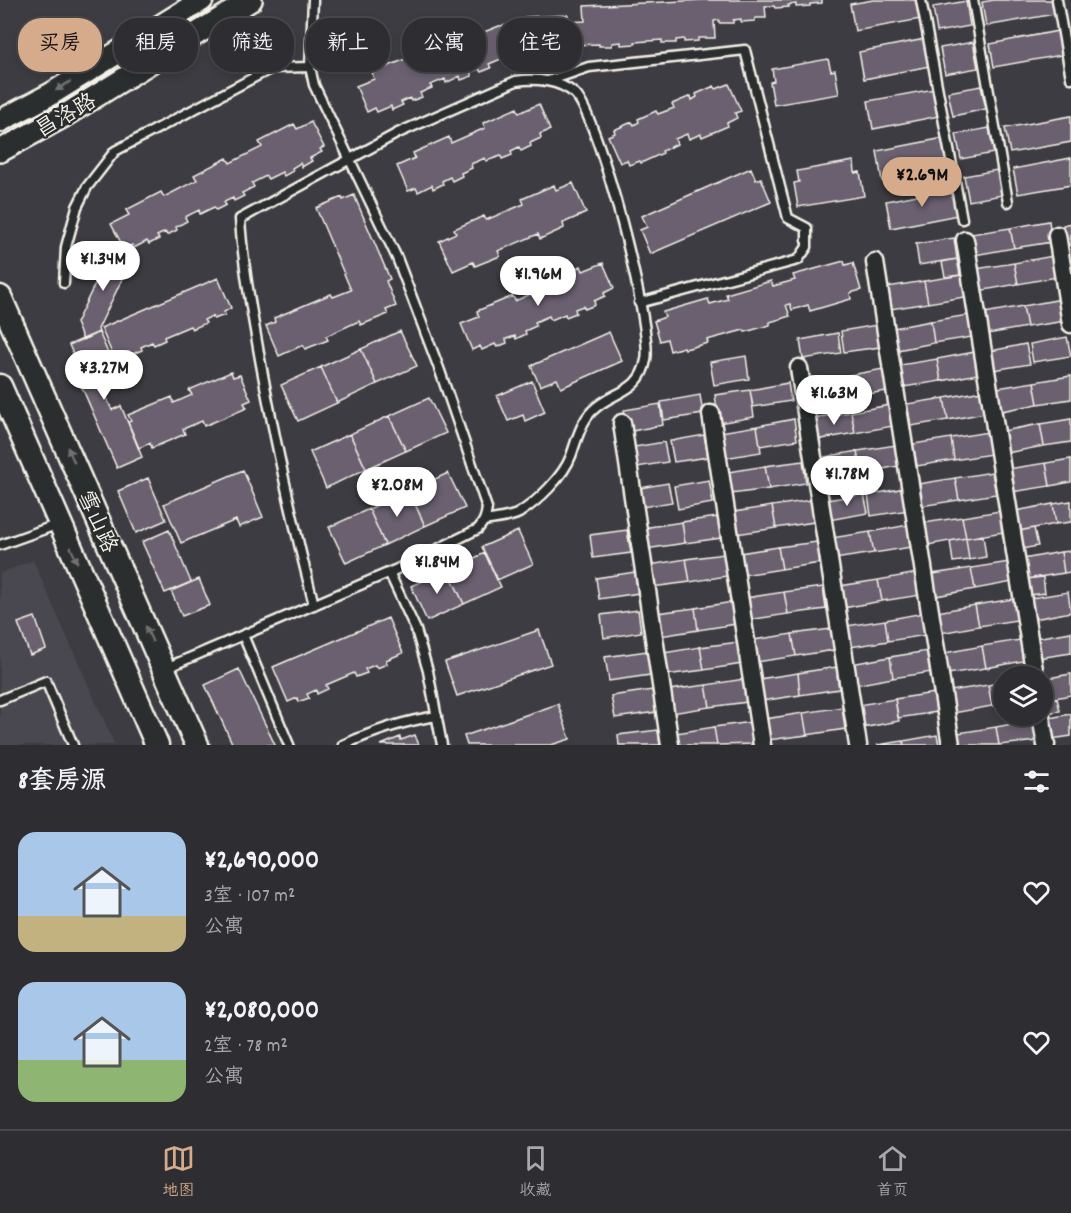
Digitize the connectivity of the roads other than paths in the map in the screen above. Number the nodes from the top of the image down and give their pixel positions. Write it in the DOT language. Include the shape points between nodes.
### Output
graph roads {
  1 [pos="202,0"];
  2 [pos="251,0"];
  3 [pos="313,0"];
  4 [pos="921,0"];
  5 [pos="973,0"];
  6 [pos="1057,0"];
  7 [pos="312,18"];
  8 [pos="306,67"];
  9 [pos="311,72"];
  10 [pos="1071,78"];
  11 [pos="548,81"];
  12 [pos="0,122"];
  13 [pos="0,151"];
  14 [pos="350,158"];
  15 [pos="1008,202"];
  16 [pos="962,219"];
  17 [pos="1057,235"];
  18 [pos="965,240"];
  19 [pos="875,262"];
  20 [pos="64,283"];
  21 [pos="0,297"];
  22 [pos="639,303"];
  23 [pos="1071,324"];
  24 [pos="799,368"];
  25 [pos="0,386"];
  26 [pos="711,414"];
  27 [pos="622,423"];
  28 [pos="484,521"];
  29 [pos="61,524"];
  30 [pos="0,545"];
  31 [pos="389,572"];
  32 [pos="314,605"];
  33 [pos="243,635"];
  34 [pos="1033,666"];
  35 [pos="164,669"];
  36 [pos="0,700"];
  37 [pos="436,716"];
  38 [pos="1043,726"];
  39 [pos="73,745"];
  40 [pos="157,745"];
  41 [pos="197,745"];
  42 [pos="289,745"];
  43 [pos="343,745"];
  44 [pos="442,745"];
  45 [pos="670,745"];
  46 [pos="762,745"];
  47 [pos="858,745"];
  48 [pos="951,745"];
  49 [pos="1046,745"];
  1 -- 12 [label="street, 昌洛路, one-way"];
  2 -- 13 [label="street, 昌洛路" via="64,116"];
  3 -- 7 [label="lane"];
  4 -- 16 [label="lane"];
  5 -- 15 [label="lane"];
  6 -- 10 [label="lane"];
  8 -- 20 [label="lane" via="272,68 115,151 93,178 77,207 66,247"];
  9 -- 14 [label="lane"];
  11 -- 14 [label="lane" via="516,81"];
  11 -- 22 [label="lane" via="574,93 586,110 622,218"];
  11 -- 22 [label="lane" via="589,67 745,50 788,218 807,228 807,247 798,260"];
  14 -- 28 [label="lane" via="420,314 487,508"];
  14 -- 32 [label="lane" via="240,219 266,390"];
  17 -- 23 [label="street"];
  18 -- 34 [label="street"];
  19 -- 48 [label="street"];
  35 -- 21 [label="main road, 雪山路, one-way"];
  22 -- 28 [label="lane" via="647,353 637,382 592,411 565,467 550,486 518,514"];
  24 -- 47 [label="street"];
  25 -- 29 [label="main road, 雪山路"];
  26 -- 46 [label="street"];
  27 -- 45 [label="street"];
  28 -- 31 [label="lane" via="478,529"];
  29 -- 30 [label="lane"];
  29 -- 40 [label="main road, 雪山路, one-way"];
  31 -- 32 [label="lane"];
  31 -- 37 [label="lane" via="416,630"];
  32 -- 33 [label="lane"];
  33 -- 35 [label="lane"];
  33 -- 42 [label="lane"];
  35 -- 41 [label="main road, 雪山路"];
  36 -- 39 [label="lane" via="46,681"];
  37 -- 43 [label="lane" via="388,726"];
  37 -- 44 [label="lane"];
  38 -- 49 [label="street"];
}
